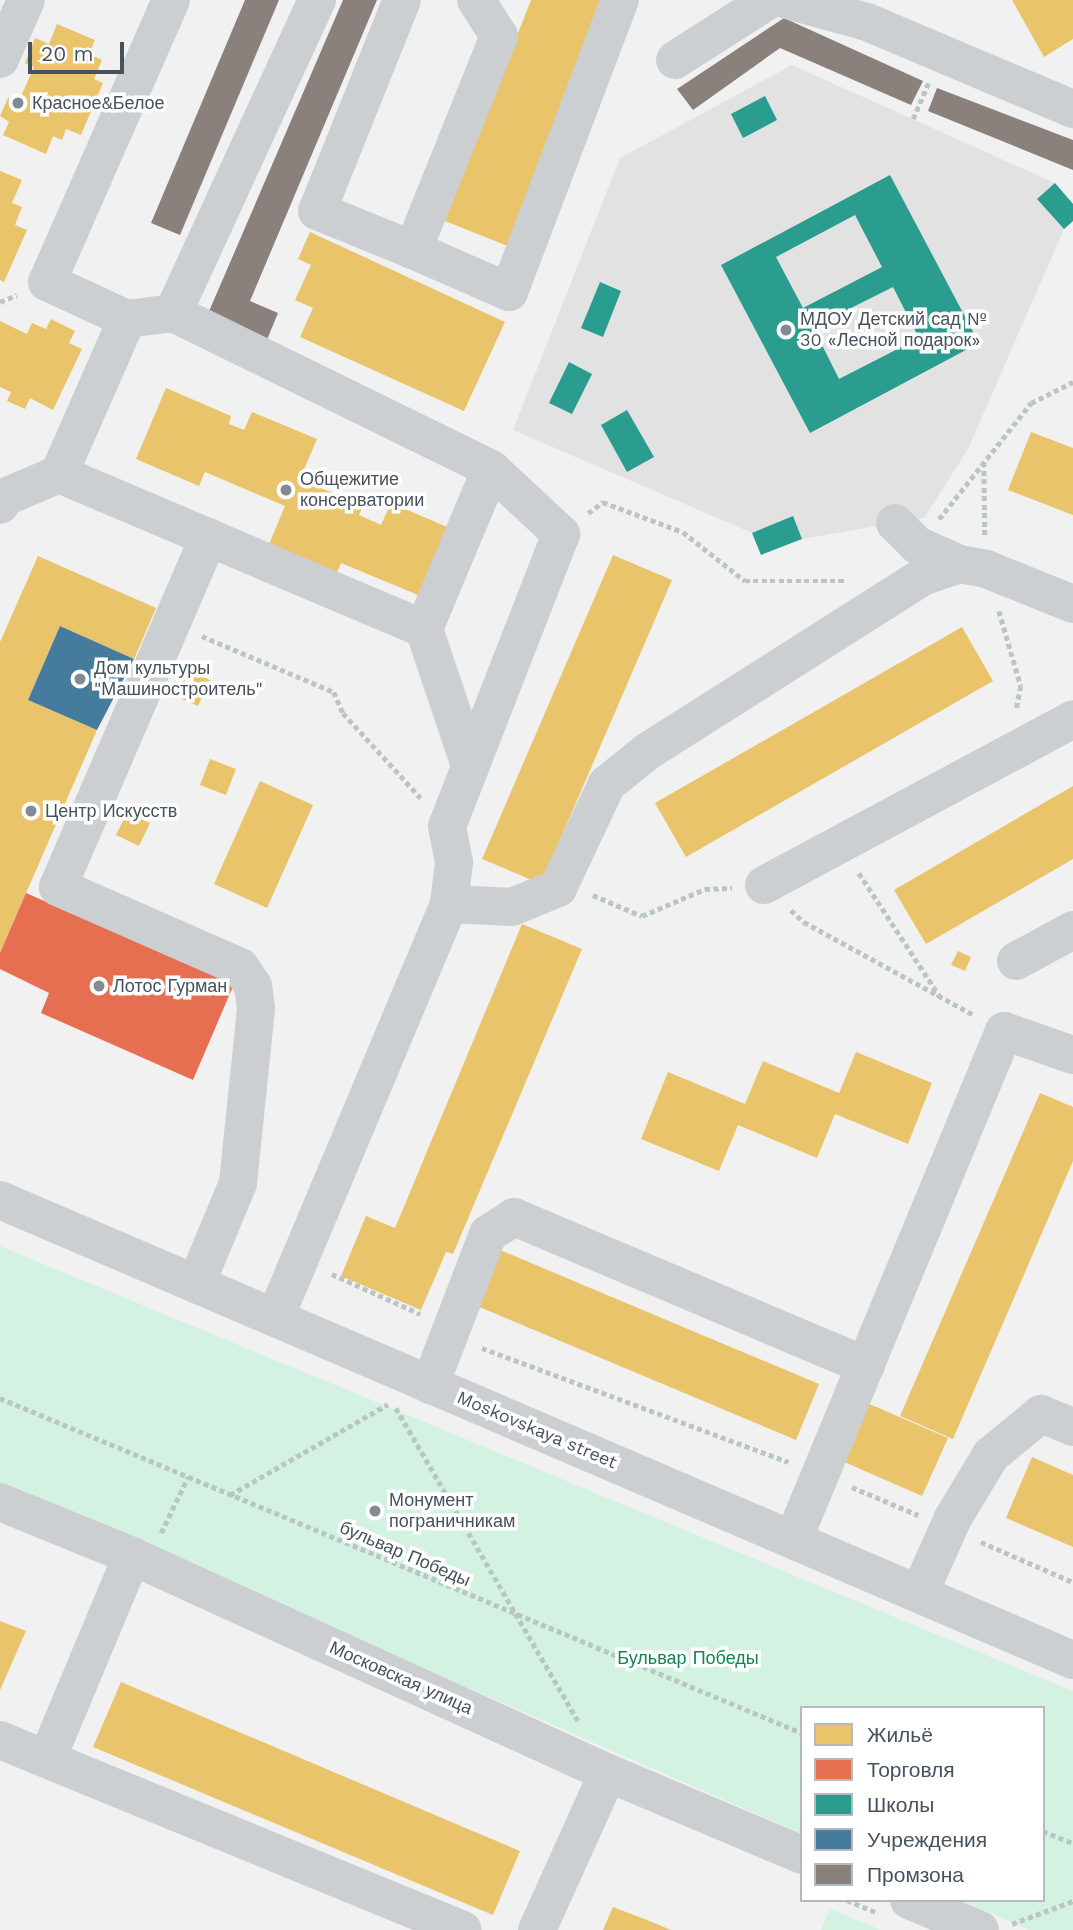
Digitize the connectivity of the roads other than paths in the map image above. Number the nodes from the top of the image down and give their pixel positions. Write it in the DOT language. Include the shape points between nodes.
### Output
graph roads {
  1 [pos="26,0"];
  2 [pos="171,0"];
  3 [pos="317,0"];
  4 [pos="402,0"];
  5 [pos="475,0"];
  6 [pos="621,0"];
  7 [pos="769,0"];
  8 [pos="787,0"];
  9 [pos="873,11"];
  10 [pos="0,59"];
  11 [pos="676,60"];
  12 [pos="1073,109"];
  13 [pos="413,250"];
  14 [pos="173,313"];
  15 [pos="127,319"];
  16 [pos="491,469"];
  17 [pos="59,474"];
  18 [pos="1,500"];
  19 [pos="906,534"];
  20 [pos="209,537"];
  21 [pos="972,567"];
  22 [pos="1073,604"];
  23 [pos="424,629"];
  24 [pos="1073,719"];
  25 [pos="470,766"];
  26 [pos="764,886"];
  27 [pos="449,904"];
  28 [pos="1073,930"];
  29 [pos="1016,961"];
  30 [pos="1073,1055"];
  31 [pos="0,1200"];
  32 [pos="196,1284"];
  33 [pos="275,1318"];
  34 [pos="866,1366"];
  35 [pos="430,1385"];
  36 [pos="1073,1427"];
  37 [pos="0,1502"];
  38 [pos="793,1540"];
  39 [pos="143,1551"];
  40 [pos="919,1594"];
  41 [pos="1073,1660"];
  42 [pos="0,1740"];
  43 [pos="47,1759"];
  44 [pos="608,1773"];
  45 [pos="800,1854"];
  46 [pos="915,1902"];
  47 [pos="995,1928"];
  48 [pos="463,1930"];
  49 [pos="537,1930"];
  1 -- 10 [label="street"];
  2 -- 15 [label="street" via="47,282"];
  3 -- 14 [label="street"];
  4 -- 13 [label="street" via="317,211"];
  5 -- 13 [label="street" via="499,36"];
  6 -- 13 [label="street" via="509,292"];
  7 -- 11 [label="street"];
  8 -- 9 [label="street"];
  9 -- 12 [label="street"];
  14 -- 15 [label="street"];
  14 -- 16 [label="street"];
  15 -- 17 [label="street"];
  16 -- 23 [label="street"];
  16 -- 25 [label="street" via="561,534"];
  17 -- 18 [label="street"];
  17 -- 20 [label="street"];
  19 -- 21 [label="street"];
  20 -- 23 [label="street"];
  20 -- 32 [label="street" via="58,887 240,967 253,986 256,1009 238,1182"];
  21 -- 22 [label="street"];
  21 -- 27 [label="street" via="922,578 648,751 607,784 558,888 512,907"];
  23 -- 25 [label="street"];
  24 -- 26 [label="street"];
  25 -- 27 [label="street" via="447,826 454,862"];
  27 -- 33 [label="street"];
  28 -- 29 [label="street"];
  30 -- 34 [label="street" via="1004,1031"];
  31 -- 32 [label="street, Moskovskaya street"];
  32 -- 33 [label="street, Moskovskaya street"];
  33 -- 35 [label="street, Moskovskaya street"];
  34 -- 35 [label="street" via="514,1217 488,1234"];
  34 -- 38 [label="street"];
  35 -- 38 [label="street, Moskovskaya street"];
  36 -- 40 [label="street" via="1041,1414 991,1455 949,1528"];
  37 -- 39 [label="street, Московская улица"];
  38 -- 40 [label="street, Moskovskaya street"];
  39 -- 43 [label="street"];
  39 -- 44 [label="street, Московская улица"];
  40 -- 41 [label="street, Moskovskaya street"];
  42 -- 43 [label="street"];
  43 -- 48 [label="street"];
  44 -- 45 [label="street, Московская улица"];
  44 -- 49 [label="street"];
  46 -- 47 [label="street"];
}
